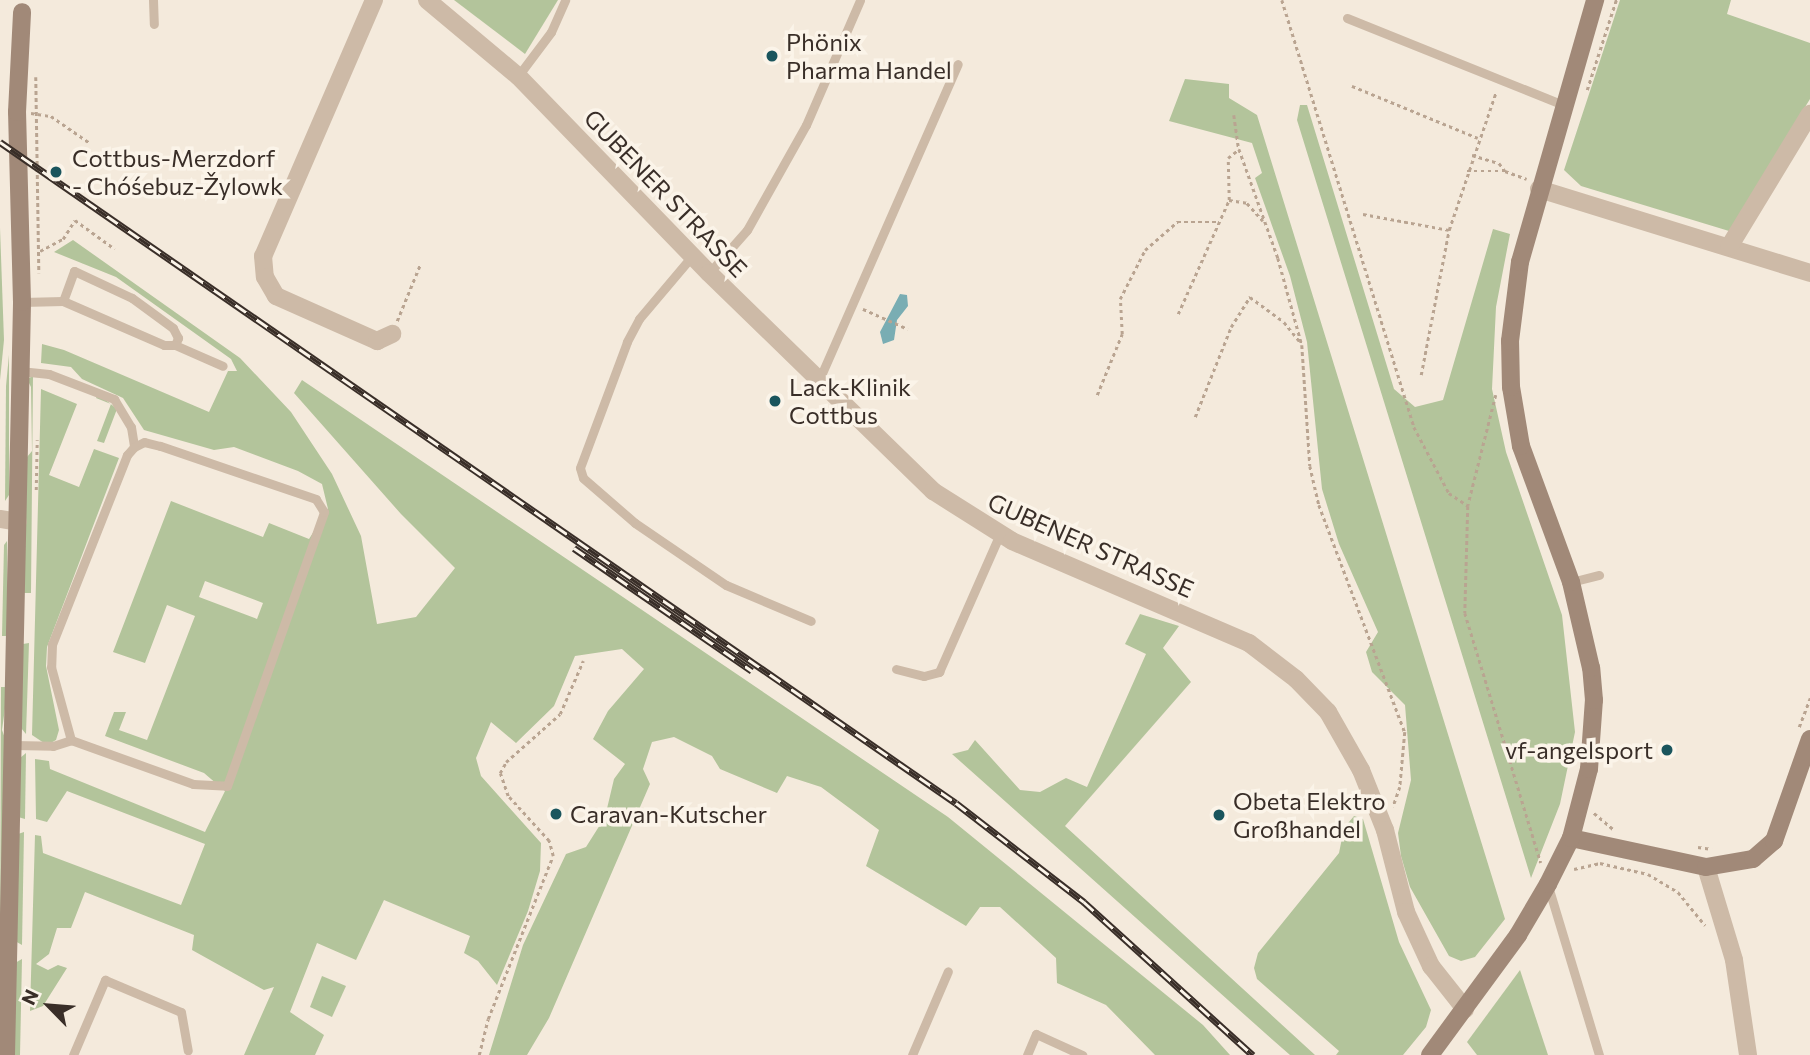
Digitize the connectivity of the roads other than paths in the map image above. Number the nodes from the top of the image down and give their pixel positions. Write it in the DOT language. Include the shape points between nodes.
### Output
graph roads {
  1 [pos="153,0"];
  2 [pos="374,0"];
  3 [pos="427,0"];
  4 [pos="565,0"];
  5 [pos="860,0"];
  6 [pos="1595,0"];
  7 [pos="22,6"];
  8 [pos="1348,18"];
  9 [pos="153,24"];
  10 [pos="958,64"];
  11 [pos="518,76"];
  12 [pos="1563,105"];
  13 [pos="1810,114"];
  14 [pos="1530,186"];
  15 [pos="1729,247"];
  16 [pos="692,256"];
  17 [pos="709,273"];
  18 [pos="1810,273"];
  19 [pos="63,301"];
  20 [pos="22,302"];
  21 [pos="392,334"];
  22 [pos="175,345"];
  23 [pos="223,366"];
  24 [pos="20,371"];
  25 [pos="819,380"];
  26 [pos="134,447"];
  27 [pos="9,521"];
  28 [pos="1000,534"];
  29 [pos="1599,575"];
  30 [pos="1571,582"];
  31 [pos="811,621"];
  32 [pos="896,669"];
  33 [pos="1803,736"];
  34 [pos="71,740"];
  35 [pos="14,745"];
  36 [pos="1571,838"];
  37 [pos="1706,867"];
  38 [pos="1548,884"];
  39 [pos="948,971"];
  40 [pos="1465,1009"];
  41 [pos="188,1050"];
  42 [pos="6,1055"];
  43 [pos="72,1055"];
  44 [pos="912,1055"];
  45 [pos="1027,1055"];
  46 [pos="1082,1055"];
  47 [pos="1430,1055"];
  48 [pos="1599,1055"];
  49 [pos="1748,1055"];
  1 -- 9 [label="lane"];
  2 -- 21 [label="street" via="263,256 265,277 276,296 377,341"];
  3 -- 11 [label="street, GUBENER STRASSE"];
  4 -- 11 [label="lane" via="551,32"];
  5 -- 17 [label="lane" via="806,125 747,230"];
  6 -- 12 [label="street"];
  7 -- 20 [label="street" via="18,87"];
  7 -- 20 [label="street" via="29,112 29,250"];
  8 -- 12 [label="lane"];
  10 -- 25 [label="lane"];
  11 -- 16 [label="street, GUBENER STRASSE"];
  12 -- 14 [label="street"];
  13 -- 15 [label="street"];
  14 -- 15 [label="street"];
  14 -- 30 [label="street" via="1513,303 1511,387 1521,446"];
  15 -- 18 [label="street"];
  16 -- 17 [label="street, GUBENER STRASSE"];
  16 -- 31 [label="lane" via="639,319 627,342 580,468 583,478 635,523 726,585"];
  17 -- 25 [label="street, GUBENER STRASSE"];
  19 -- 20 [label="lane"];
  19 -- 22 [label="lane" via="164,345"];
  19 -- 22 [label="lane" via="74,271 132,298 173,328 178,338"];
  20 -- 24 [label="street"];
  22 -- 23 [label="lane"];
  24 -- 26 [label="lane" via="41,372 114,399 131,427"];
  24 -- 27 [label="street"];
  25 -- 28 [label="street, GUBENER STRASSE" via="912,473 973,520"];
  26 -- 34 [label="lane" via="52,644 51,667"];
  26 -- 34 [label="lane" via="144,442 160,446 316,499 324,512 227,786 192,784"];
  27 -- 35 [label="street"];
  28 -- 32 [label="lane" via="939,673 924,676"];
  28 -- 40 [label="street, GUBENER STRASSE" via="1209,624 1274,659 1328,712 1361,770 1385,830 1406,912 1431,966"];
  29 -- 30 [label="lane"];
  30 -- 36 [label="street" via="1585,632 1594,700 1588,769"];
  33 -- 37 [label="street" via="1774,841 1753,859"];
  34 -- 35 [label="lane" via="53,746"];
  35 -- 42 [label="street"];
  36 -- 37 [label="street"];
  36 -- 38 [label="street"];
  37 -- 49 [label="street" via="1736,971"];
  38 -- 40 [label="street"];
  38 -- 48 [label="lane"];
  39 -- 44 [label="lane"];
  40 -- 47 [label="street"];
  41 -- 43 [label="lane" via="181,1012 105,980"];
  45 -- 46 [label="lane" via="1035,1034"];
}
